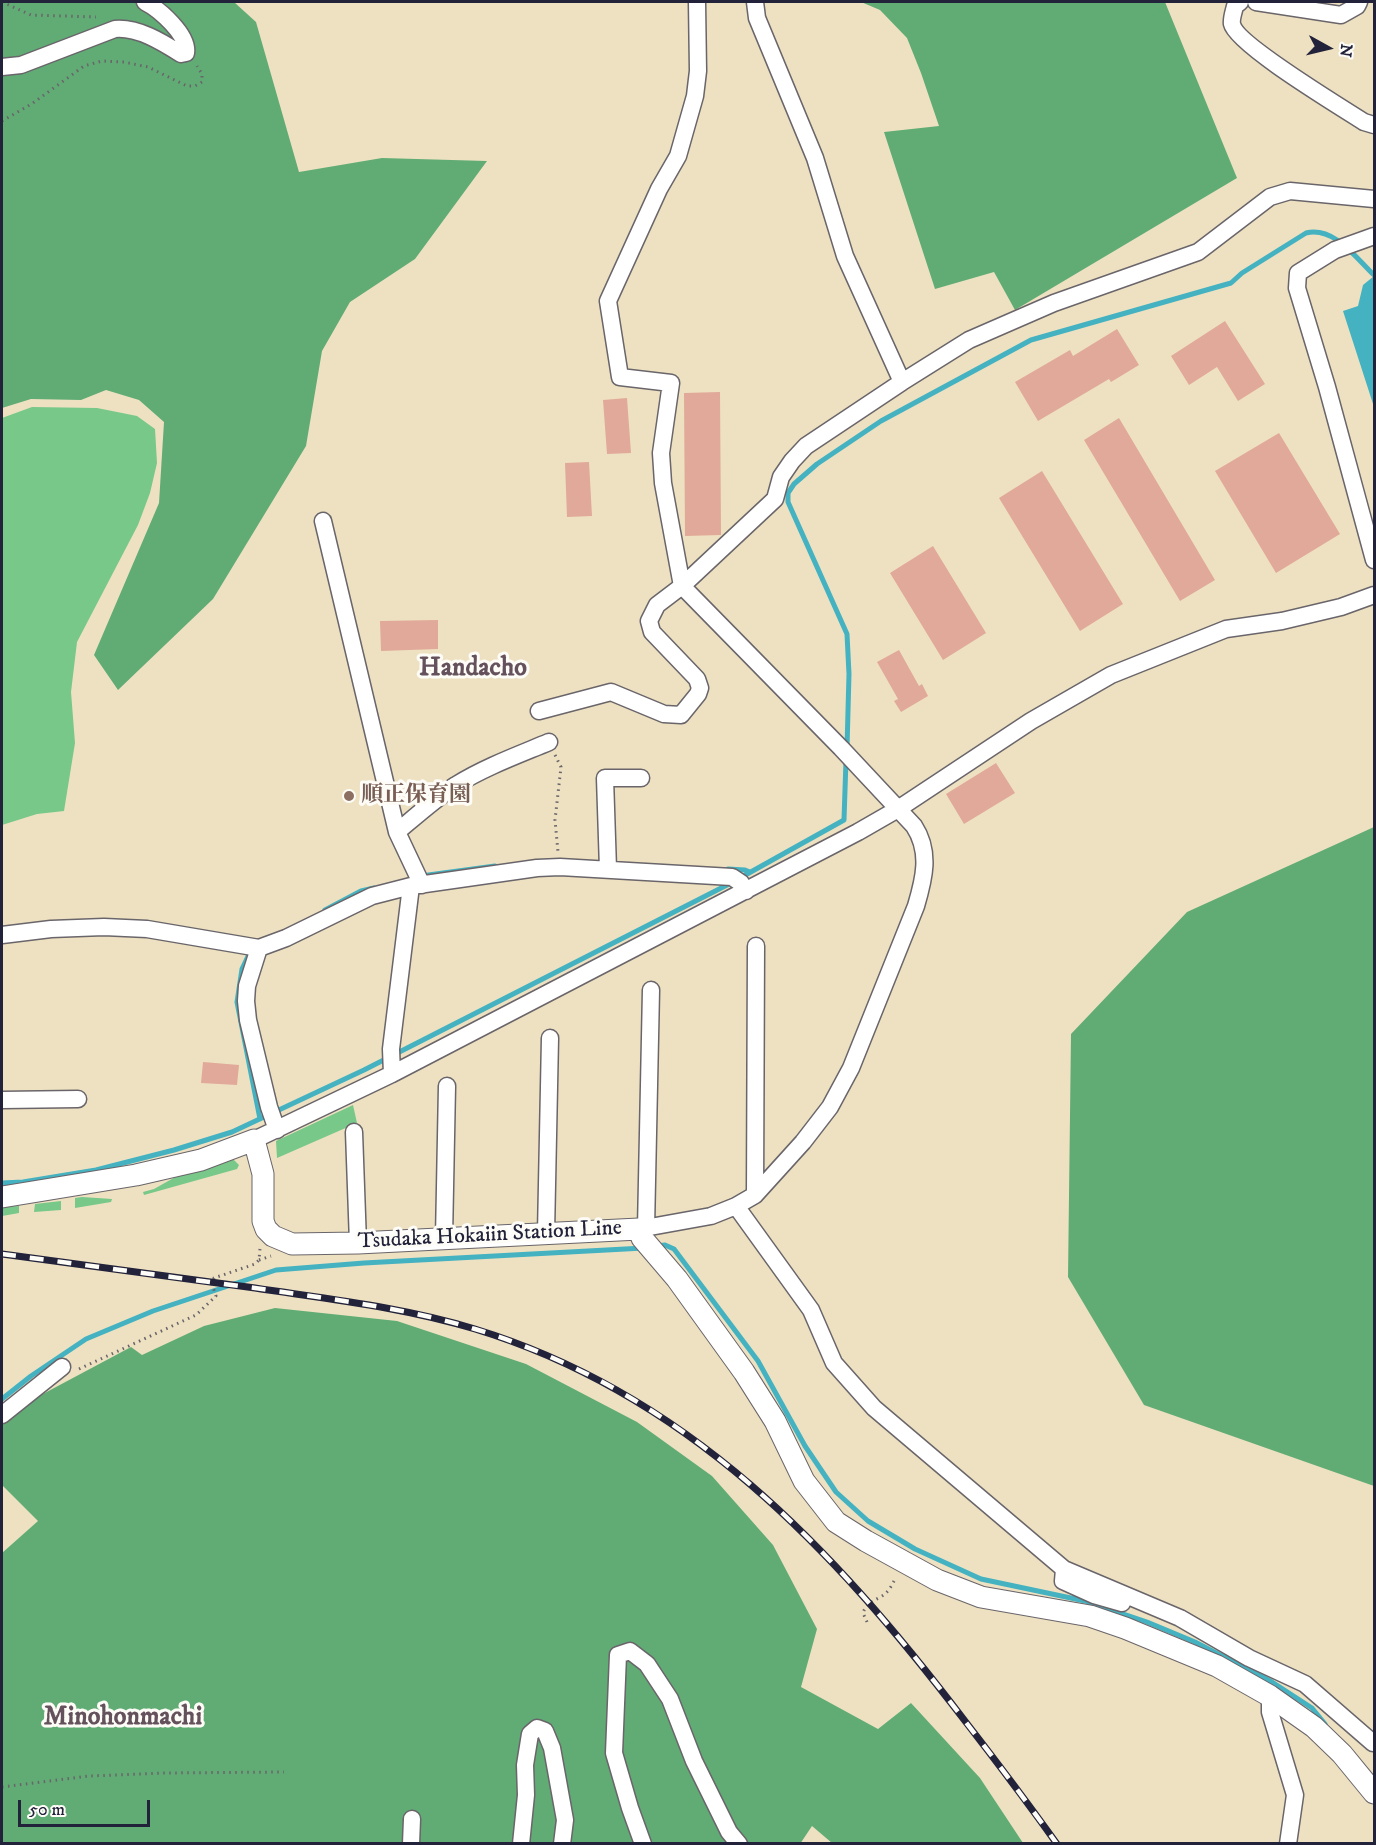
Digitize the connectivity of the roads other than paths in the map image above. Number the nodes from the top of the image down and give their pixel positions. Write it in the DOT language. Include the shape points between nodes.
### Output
graph roads {
  1 [pos="145,2"];
  2 [pos="697,2"];
  3 [pos="756,2"];
  4 [pos="1240,2"];
  5 [pos="1256,2"];
  6 [pos="1359,2"];
  7 [pos="7,67"];
  8 [pos="2,82"];
  9 [pos="1374,125"];
  10 [pos="1374,199"];
  11 [pos="1374,236"];
  12 [pos="902,382"];
  13 [pos="323,521"];
  14 [pos="1374,560"];
  15 [pos="682,586"];
  16 [pos="1374,595"];
  17 [pos="538,711"];
  18 [pos="549,742"];
  19 [pos="641,778"];
  20 [pos="898,809"];
  21 [pos="397,832"];
  22 [pos="607,864"];
  23 [pos="417,881"];
  24 [pos="740,884"];
  25 [pos="2,935"];
  26 [pos="756,946"];
  27 [pos="254,947"];
  28 [pos="651,990"];
  29 [pos="550,1038"];
  30 [pos="391,1061"];
  31 [pos="447,1086"];
  32 [pos="78,1099"];
  33 [pos="2,1100"];
  34 [pos="273,1119"];
  35 [pos="354,1132"];
  36 [pos="254,1140"];
  37 [pos="755,1195"];
  38 [pos="2,1197"];
  39 [pos="736,1206"];
  40 [pos="642,1232"];
  41 [pos="546,1233"];
  42 [pos="444,1238"];
  43 [pos="358,1243"];
  44 [pos="62,1367"];
  45 [pos="2,1415"];
  46 [pos="1064,1569"];
  47 [pos="1092,1605"];
  48 [pos="1167,1612"];
  49 [pos="1255,1676"];
  50 [pos="1373,1743"];
  51 [pos="1374,1794"];
  52 [pos="412,1819"];
  53 [pos="411,1844"];
  54 [pos="521,1844"];
  55 [pos="562,1844"];
  56 [pos="643,1844"];
  57 [pos="739,1844"];
  58 [pos="1288,1844"];
  1 -- 7 [label="street" via="184,38 186,53 125,28"];
  2 -- 15 [label="street" via="695,96 678,156 608,301 620,377 671,383 661,453"];
  3 -- 12 [label="street" via="757,18 815,158 845,256"];
  4 -- 9 [label="street" via="1235,6 1231,23 1238,36 1262,56"];
  5 -- 6 [label="street" via="1341,15"];
  7 -- 8 [label="street" via="9,75"];
  10 -- 12 [label="street" via="1290,191 1270,197 1198,252 1054,303 979,336"];
  11 -- 14 [label="street" via="1343,247 1298,273 1297,288"];
  12 -- 15 [label="street" via="806,446 781,477 775,499"];
  13 -- 21 [label="street"];
  15 -- 17 [label="street" via="657,605 649,621 652,632 699,682 698,694 681,715 664,714 611,692"];
  15 -- 20 [label="street"];
  16 -- 20 [label="street" via="1341,608 1226,629 1110,675 1031,721"];
  18 -- 21 [label="street" via="458,784"];
  19 -- 22 [label="street" via="606,778"];
  20 -- 24 [label="street"];
  20 -- 37 [label="street" via="921,838 926,863 916,906 851,1068 830,1107"];
  21 -- 23 [label="street"];
  22 -- 23 [label="street"];
  22 -- 24 [label="street"];
  23 -- 27 [label="street" via="372,896 286,938"];
  23 -- 30 [label="street"];
  24 -- 30 [label="street"];
  25 -- 27 [label="street" via="51,929 147,929"];
  26 -- 37 [label="street"];
  27 -- 34 [label="street" via="247,986 248,1020"];
  28 -- 40 [label="street"];
  29 -- 41 [label="street"];
  30 -- 34 [label="street"];
  31 -- 42 [label="street"];
  32 -- 33 [label="street"];
  34 -- 36 [label="street"];
  35 -- 43 [label="street"];
  36 -- 38 [label="main road" via="201,1160 136,1175"];
  36 -- 43 [label="main road, Tsudaka Hokaiin Station Line" via="263,1174 263,1221 273,1236 292,1244"];
  37 -- 39 [label="street"];
  39 -- 40 [label="street"];
  39 -- 46 [label="street" via="811,1310 834,1363 874,1408"];
  40 -- 41 [label="main road, Tsudaka Hokaiin Station Line"];
  40 -- 47 [label="main road, Tsudaka Hokaiin Station Line" via="744,1372 775,1421 804,1481 836,1522 938,1580 981,1597"];
  41 -- 42 [label="main road, Tsudaka Hokaiin Station Line"];
  42 -- 43 [label="main road, Tsudaka Hokaiin Station Line"];
  44 -- 45 [label="street"];
  46 -- 47 [label="street" via="1063,1581"];
  46 -- 48 [label="street"];
  47 -- 48 [label="street"];
  47 -- 49 [label="main road, Tsudaka Hokaiin Station Line" via="1125,1629 1217,1666"];
  48 -- 49 [label="street"];
  49 -- 50 [label="street" via="1305,1684"];
  49 -- 51 [label="main road, Tsudaka Hokaiin Station Line" via="1342,1754"];
  49 -- 58 [label="street" via="1295,1795"];
  52 -- 53 [label="street"];
  54 -- 55 [label="street" via="525,1765 530,1734 537,1728 545,1731 552,1748 565,1821"];
  56 -- 57 [label="street" via="614,1753 618,1655 630,1651 647,1664 670,1699 694,1761 729,1832"];
}
